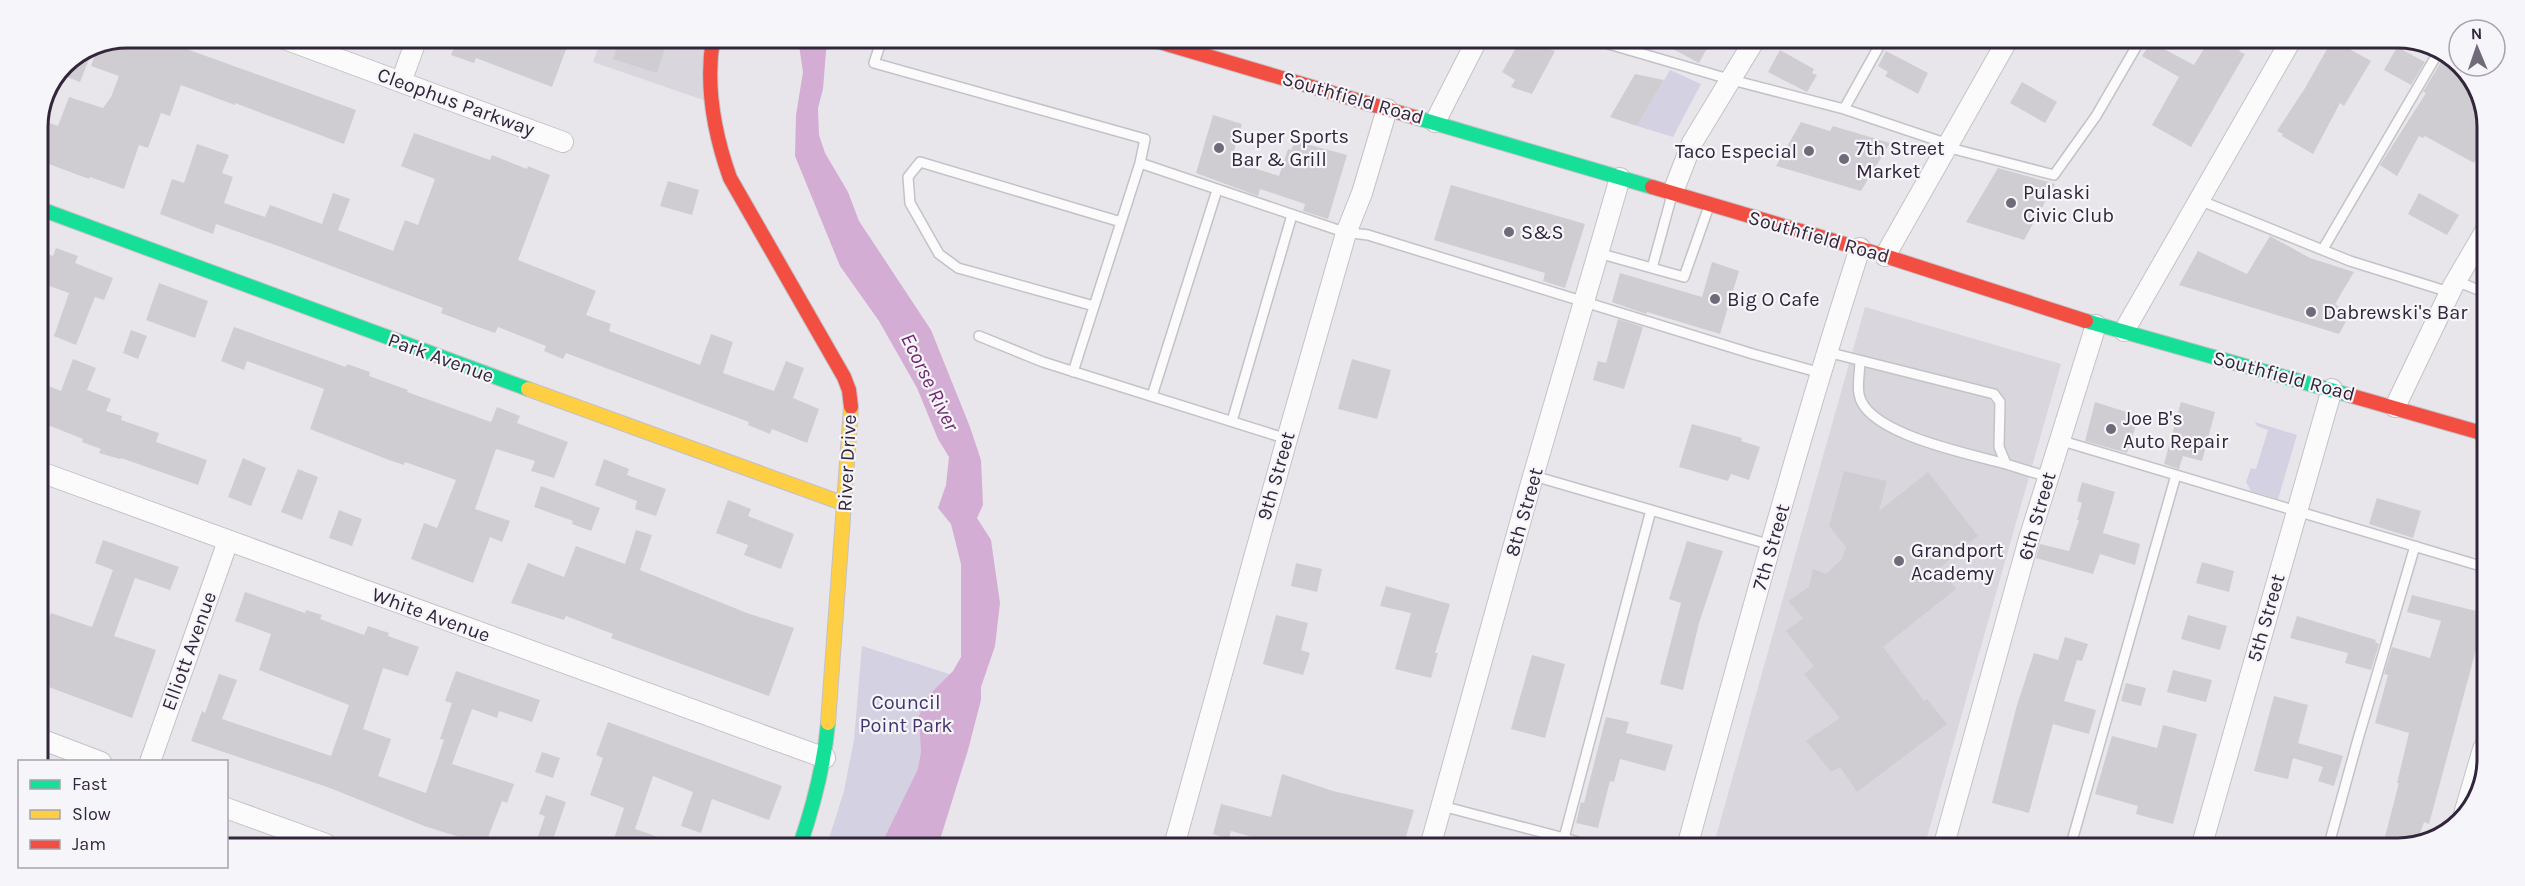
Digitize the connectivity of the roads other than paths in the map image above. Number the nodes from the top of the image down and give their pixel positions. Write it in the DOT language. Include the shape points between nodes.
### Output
graph roads {
  1 [pos="309,48"];
  2 [pos="413,48"];
  3 [pos="711,48"];
  4 [pos="879,48"];
  5 [pos="1185,48"];
  6 [pos="1473,48"];
  7 [pos="1632,48"];
  8 [pos="1750,48"];
  9 [pos="1878,48"];
  10 [pos="2003,48"];
  11 [pos="2136,48"];
  12 [pos="2287,48"];
  13 [pos="2435,57"];
  14 [pos="1732,80"];
  15 [pos="401,82"];
  16 [pos="1387,109"];
  17 [pos="1844,109"];
  18 [pos="1435,122"];
  19 [pos="563,142"];
  20 [pos="1947,146"];
  21 [pos="1140,163"];
  22 [pos="1620,178"];
  23 [pos="1217,190"];
  24 [pos="1673,192"];
  25 [pos="2199,200"];
  26 [pos="1710,204"];
  27 [pos="48,212"];
  28 [pos="1292,215"];
  29 [pos="1121,222"];
  30 [pos="1346,233"];
  31 [pos="2477,245"];
  32 [pos="1860,248"];
  33 [pos="2323,249"];
  34 [pos="1598,253"];
  35 [pos="1885,256"];
  36 [pos="1652,268"];
  37 [pos="2452,287"];
  38 [pos="2477,291"];
  39 [pos="1584,302"];
  40 [pos="1094,306"];
  41 [pos="2096,325"];
  42 [pos="2124,331"];
  43 [pos="979,336"];
  44 [pos="1827,352"];
  45 [pos="1860,361"];
  46 [pos="1073,372"];
  47 [pos="1821,372"];
  48 [pos="2332,389"];
  49 [pos="1152,396"];
  50 [pos="2396,407"];
  51 [pos="1232,421"];
  52 [pos="2477,432"];
  53 [pos="1287,439"];
  54 [pos="2059,440"];
  55 [pos="2006,464"];
  56 [pos="48,475"];
  57 [pos="2176,475"];
  58 [pos="1533,476"];
  59 [pos="2048,477"];
  60 [pos="845,504"];
  61 [pos="1651,510"];
  62 [pos="2298,512"];
  63 [pos="228,541"];
  64 [pos="1771,545"];
  65 [pos="2415,546"];
  66 [pos="2477,565"];
  67 [pos="48,742"];
  68 [pos="825,758"];
  69 [pos="96,760"];
  70 [pos="151,760"];
  71 [pos="1442,806"];
  72 [pos="228,809"];
  73 [pos="309,838"];
  74 [pos="802,838"];
  75 [pos="1176,838"];
  76 [pos="1433,838"];
  77 [pos="1564,838"];
  78 [pos="1690,838"];
  79 [pos="1946,838"];
  80 [pos="2073,838"];
  81 [pos="2204,838"];
  82 [pos="2331,838"];
  1 -- 15 [label="street, Cleophus Parkway"];
  2 -- 15 [label="street"];
  3 -- 60 [label="street, River Drive" via="709,80 730,178 849,390 852,416"];
  4 -- 21 [label="lane" via="874,63 1145,139"];
  5 -- 16 [label="street, Southfield Road"];
  6 -- 18 [label="street"];
  7 -- 14 [label="lane"];
  8 -- 14 [label="street"];
  9 -- 17 [label="lane"];
  10 -- 20 [label="street"];
  11 -- 20 [label="lane" via="2096,116 2054,176"];
  12 -- 25 [label="street"];
  13 -- 33 [label="lane"];
  14 -- 17 [label="lane"];
  14 -- 24 [label="street" via="1692,143"];
  15 -- 19 [label="street, Cleophus Parkway"];
  16 -- 18 [label="street, Southfield Road"];
  16 -- 30 [label="street, 9th Street"];
  17 -- 20 [label="lane"];
  18 -- 22 [label="street, Southfield Road"];
  20 -- 35 [label="street"];
  21 -- 23 [label="lane"];
  21 -- 29 [label="lane"];
  22 -- 24 [label="street, Southfield Road"];
  22 -- 34 [label="street, 8th Street"];
  23 -- 28 [label="lane"];
  23 -- 49 [label="lane"];
  24 -- 26 [label="street, Southfield Road"];
  24 -- 36 [label="lane"];
  25 -- 33 [label="lane"];
  25 -- 42 [label="street"];
  26 -- 32 [label="street, Southfield Road"];
  26 -- 36 [label="lane" via="1684,278"];
  27 -- 60 [label="street, Park Avenue"];
  28 -- 30 [label="lane"];
  28 -- 51 [label="lane"];
  29 -- 40 [label="lane"];
  29 -- 40 [label="lane" via="920,162 908,177 910,203 939,254 958,268"];
  30 -- 39 [label="lane" via="1368,235"];
  30 -- 53 [label="street, 9th Street"];
  31 -- 37 [label="street"];
  32 -- 35 [label="street, Southfield Road"];
  32 -- 44 [label="street, 7th Street"];
  33 -- 37 [label="lane" via="2350,261"];
  34 -- 36 [label="lane"];
  34 -- 39 [label="street, 8th Street"];
  35 -- 41 [label="street, Southfield Road"];
  37 -- 38 [label="lane"];
  37 -- 50 [label="street"];
  39 -- 47 [label="lane"];
  39 -- 58 [label="street, 8th Street"];
  40 -- 46 [label="lane"];
  41 -- 42 [label="street, Southfield Road"];
  41 -- 54 [label="street, 6th Street"];
  42 -- 48 [label="street, Southfield Road"];
  43 -- 46 [label="lane"];
  44 -- 45 [label="lane"];
  44 -- 47 [label="street, 7th Street"];
  45 -- 55 [label="lane" via="1859,395 1872,416 1906,436"];
  45 -- 55 [label="lane" via="1994,394 2000,402 1999,447"];
  46 -- 49 [label="lane"];
  47 -- 64 [label="street, 7th Street"];
  48 -- 50 [label="street, Southfield Road"];
  48 -- 62 [label="street, 5th Street"];
  49 -- 51 [label="lane"];
  50 -- 52 [label="street, Southfield Road"];
  51 -- 53 [label="lane"];
  53 -- 75 [label="street, 9th Street"];
  54 -- 57 [label="lane"];
  54 -- 59 [label="street, 6th Street"];
  55 -- 59 [label="lane"];
  56 -- 63 [label="street, White Avenue"];
  57 -- 62 [label="lane"];
  57 -- 80 [label="lane"];
  58 -- 61 [label="lane"];
  58 -- 71 [label="street, 8th Street"];
  59 -- 79 [label="street, 6th Street"];
  60 -- 68 [label="street, River Drive"];
  61 -- 64 [label="lane"];
  61 -- 77 [label="lane"];
  62 -- 65 [label="lane"];
  62 -- 81 [label="street, 5th Street"];
  63 -- 68 [label="street, White Avenue"];
  63 -- 70 [label="street, Elliott Avenue"];
  64 -- 78 [label="street, 7th Street"];
  65 -- 66 [label="lane"];
  65 -- 82 [label="lane"];
  67 -- 69 [label="street"];
  68 -- 74 [label="street, River Drive"];
  71 -- 76 [label="street, 8th Street"];
  71 -- 77 [label="lane"];
  72 -- 73 [label="street"];
}
